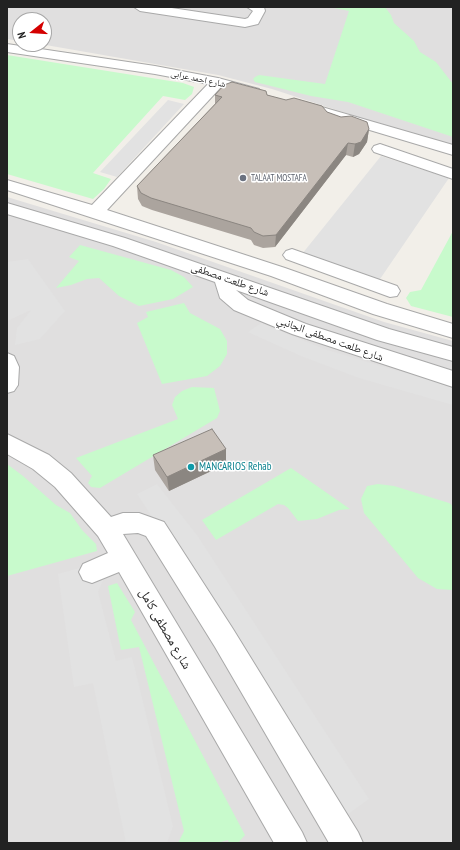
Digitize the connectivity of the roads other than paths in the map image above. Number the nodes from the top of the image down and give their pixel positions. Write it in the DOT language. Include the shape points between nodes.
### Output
graph roads {
  1 [pos="140,7"];
  2 [pos="253,7"];
  3 [pos="7,48"];
  4 [pos="218,82"];
  5 [pos="270,97"];
  6 [pos="291,103"];
  7 [pos="380,149"];
  8 [pos="453,150"];
  9 [pos="453,174"];
  10 [pos="7,185"];
  11 [pos="7,208"];
  12 [pos="95,212"];
  13 [pos="292,255"];
  14 [pos="223,278"];
  15 [pos="390,292"];
  16 [pos="453,330"];
  17 [pos="453,354"];
  18 [pos="7,362"];
  19 [pos="453,379"];
  20 [pos="7,385"];
  21 [pos="7,443"];
  22 [pos="107,529"];
  23 [pos="124,558"];
  24 [pos="92,572"];
  25 [pos="291,843"];
  26 [pos="347,843"];
  1 -- 2 [label="street" via="245,23 253,21 259,12"];
  3 -- 4 [label="street, شارع احمد عرابى"];
  4 -- 5 [label="street, شارع احمد عرابى"];
  4 -- 12 [label="street"];
  6 -- 8 [label="street"];
  7 -- 9 [label="street"];
  10 -- 12 [label="street, شارع طلعت مصطفى"];
  11 -- 14 [label="street, شارع طلعت مصطفى" via="119,242"];
  12 -- 16 [label="street, شارع طلعت مصطفى" via="278,272 380,309"];
  13 -- 15 [label="street"];
  14 -- 17 [label="street, شارع طلعت مصطفى" via="384,335"];
  14 -- 19 [label="street, شارع طلعت مصطفى الجانبي" via="227,293 241,305 299,329"];
  18 -- 20 [label="street"];
  21 -- 22 [label="street, شارع مصطفى كامل" via="40,462 63,480"];
  22 -- 23 [label="street, شارع مصطفى كامل"];
  22 -- 26 [label="street" via="123,523 139,523 154,529 224,638"];
  23 -- 24 [label="street"];
  23 -- 25 [label="street, شارع مصطفى كامل"];
}
